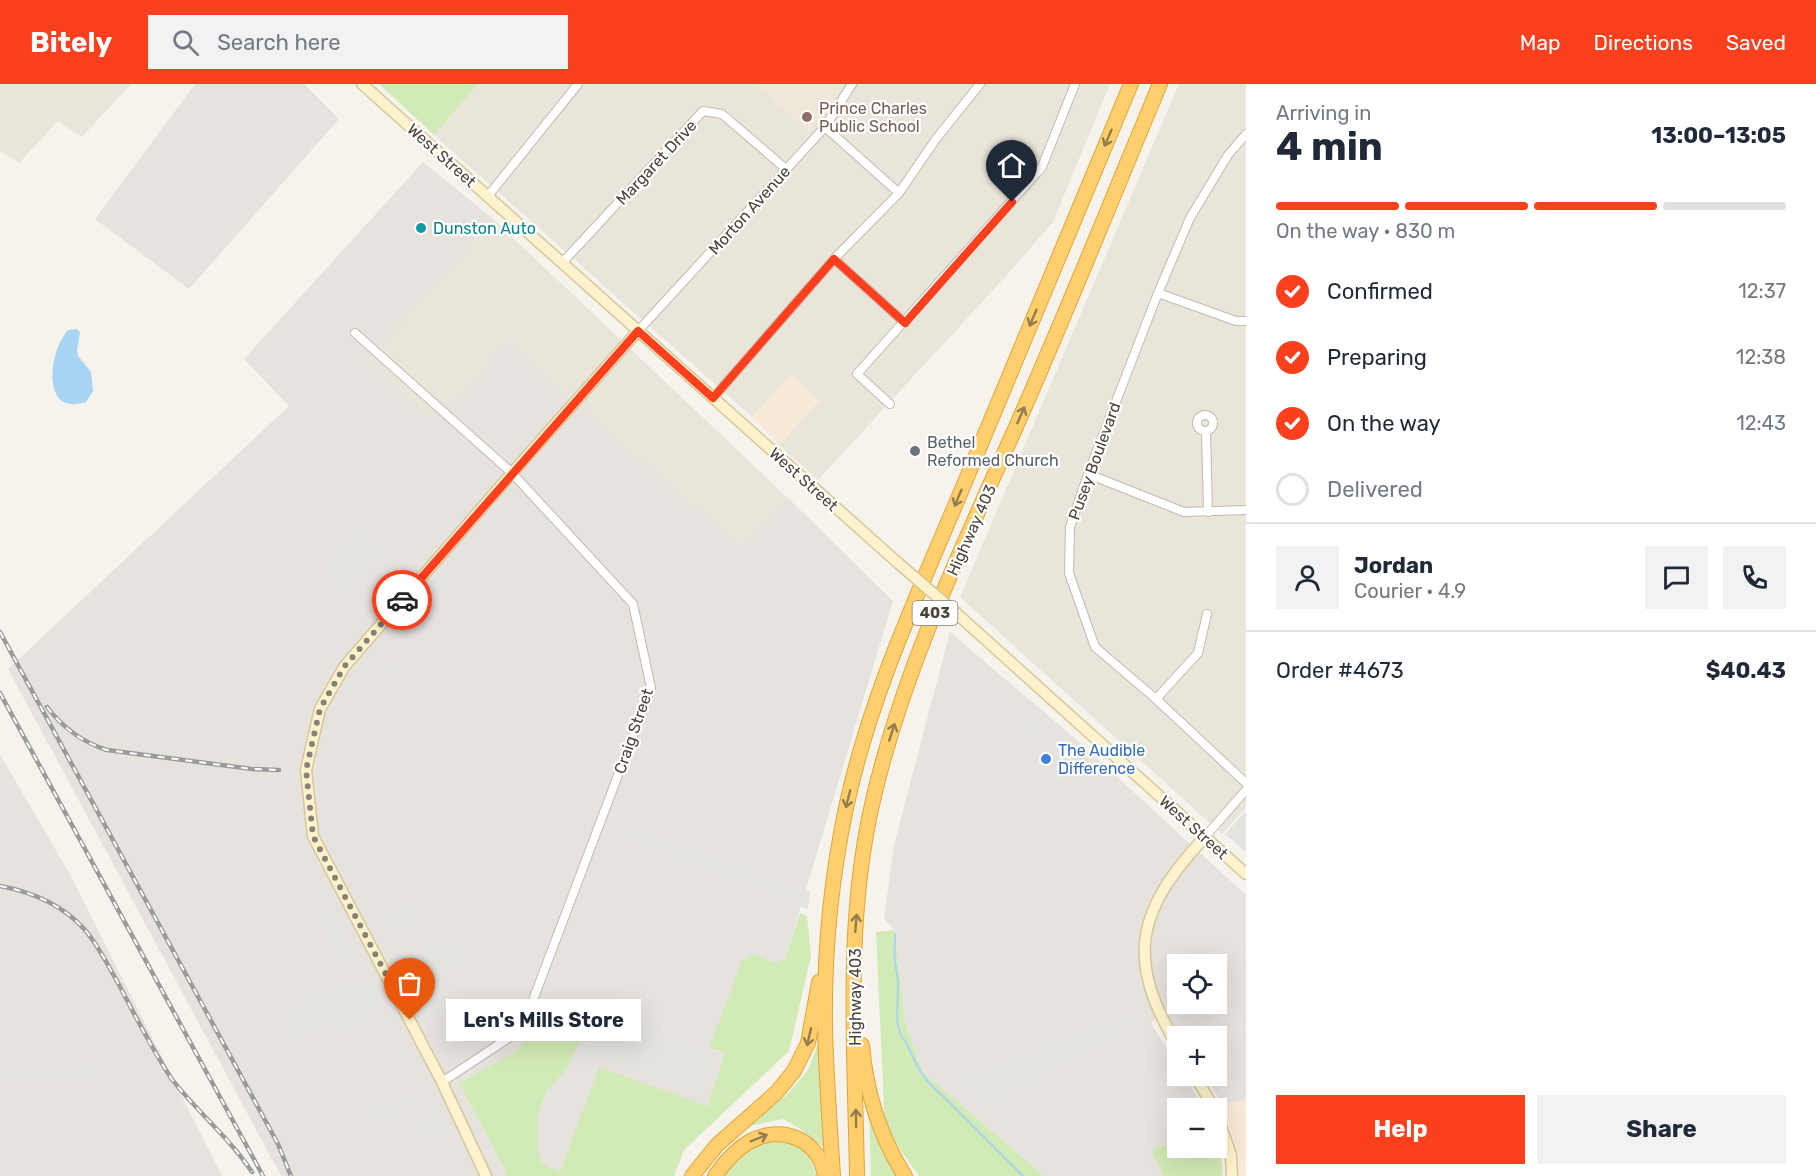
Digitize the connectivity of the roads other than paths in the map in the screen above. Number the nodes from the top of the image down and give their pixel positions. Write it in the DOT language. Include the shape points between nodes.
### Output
graph roads {
  1 [pos="362,84"];
  2 [pos="578,84"];
  3 [pos="852,84"];
  4 [pos="980,84"];
  5 [pos="1075,84"];
  6 [pos="1131,84"];
  7 [pos="1160,84"];
  8 [pos="825,127"];
  9 [pos="1246,134"];
  10 [pos="786,170"];
  11 [pos="899,193"];
  12 [pos="488,196"];
  13 [pos="834,259"];
  14 [pos="562,263"];
  15 [pos="1158,293"];
  16 [pos="1246,321"];
  17 [pos="905,323"];
  18 [pos="638,331"];
  19 [pos="354,333"];
  20 [pos="713,398"];
  21 [pos="890,404"];
  22 [pos="1206,432"];
  23 [pos="512,473"];
  24 [pos="1088,474"];
  25 [pos="1246,510"];
  26 [pos="1208,512"];
  27 [pos="1207,614"];
  28 [pos="1156,699"];
  29 [pos="1246,783"];
  30 [pos="1246,790"];
  31 [pos="1205,837"];
  32 [pos="1246,874"];
  33 [pos="828,939"];
  34 [pos="854,965"];
  35 [pos="1167,1029"];
  36 [pos="442,1082"];
  37 [pos="1227,1144"];
  38 [pos="486,1176"];
  39 [pos="692,1176"];
  40 [pos="715,1176"];
  41 [pos="825,1176"];
  42 [pos="833,1176"];
  43 [pos="857,1176"];
  44 [pos="905,1176"];
  45 [pos="1232,1176"];
  1 -- 12 [label="street, West Street"];
  2 -- 12 [label="street"];
  3 -- 8 [label="street, Morton Avenue"];
  4 -- 11 [label="street"];
  5 -- 17 [label="street" via="1042,167"];
  6 -- 33 [label="highway, Highway 403 / 403, one-way" via="868,723 840,838"];
  34 -- 7 [label="highway, Highway 403 / 403, one-way" via="862,857 873,797 915,662"];
  8 -- 10 [label="street, Morton Avenue"];
  8 -- 11 [label="street"];
  9 -- 15 [label="street, Pusey Boulevard" via="1228,155 1190,218"];
  10 -- 14 [label="street, Margaret Drive" via="722,114 702,111"];
  10 -- 18 [label="street, Morton Avenue"];
  11 -- 13 [label="street"];
  12 -- 14 [label="street, West Street"];
  13 -- 17 [label="street"];
  13 -- 20 [label="street"];
  14 -- 18 [label="street, West Street"];
  15 -- 16 [label="street" via="1236,321"];
  15 -- 24 [label="street, Pusey Boulevard"];
  17 -- 21 [label="street" via="857,374"];
  18 -- 20 [label="street, West Street"];
  18 -- 23 [label="street"];
  19 -- 23 [label="street, Craig Street"];
  20 -- 31 [label="street, West Street, bridge"];
  22 -- 26 [label="street"];
  23 -- 36 [label="street" via="344,667 320,709 306,770 313,836"];
  23 -- 36 [label="street, Craig Street" via="633,604 651,688 530,1008 510,1037"];
  24 -- 26 [label="street" via="1184,512"];
  24 -- 28 [label="street, Pusey Boulevard" via="1070,527 1069,573 1095,647"];
  25 -- 26 [label="street"];
  27 -- 28 [label="street" via="1198,653"];
  28 -- 29 [label="street, Pusey Boulevard"];
  30 -- 31 [label="street"];
  31 -- 32 [label="street, West Street"];
  31 -- 35 [label="street" via="1171,877 1154,906 1144,945 1151,995"];
  33 -- 39 [label="highway, one-way" via="802,1057 776,1093 717,1145"];
  33 -- 42 [label="highway, Highway 403 / 403" via="825,1026"];
  43 -- 34 [label="highway, Highway 403 / 403, one-way"];
  34 -- 44 [label="highway" via="859,983 862,1049 874,1108 886,1142"];
  36 -- 38 [label="street"];
  37 -- 45 [label="street"];
  40 -- 41 [label="highway, one-way" via="747,1144 771,1134 795,1137 811,1146"];
}
